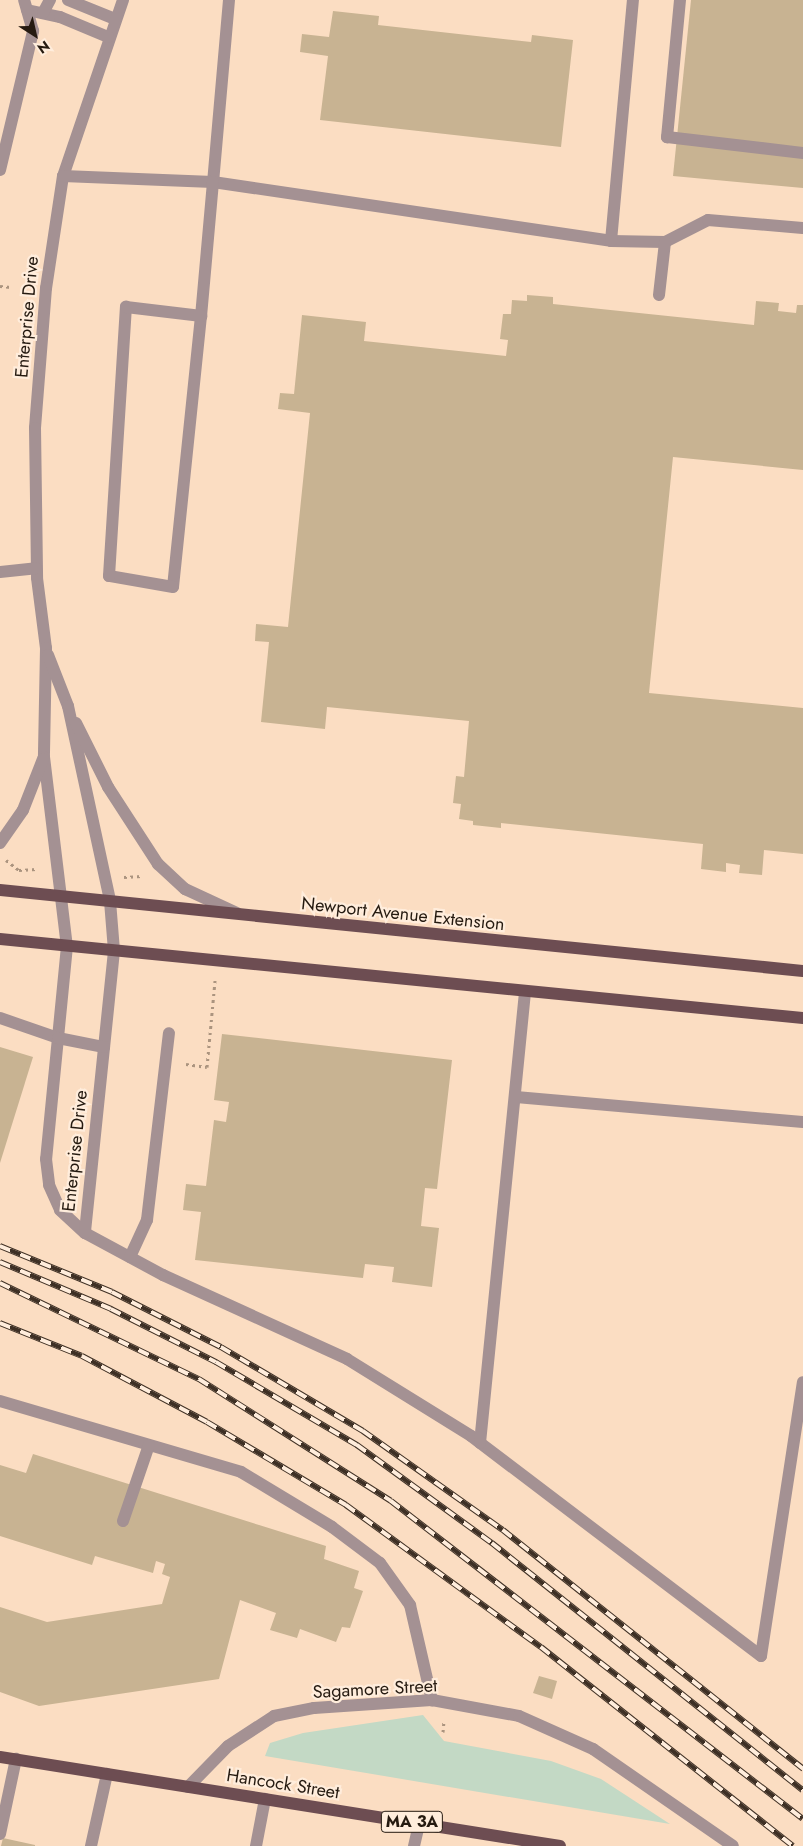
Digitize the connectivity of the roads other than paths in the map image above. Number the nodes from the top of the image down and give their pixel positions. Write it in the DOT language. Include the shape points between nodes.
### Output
graph roads {
  1 [pos="50,0"];
  2 [pos="68,0"];
  3 [pos="123,0"];
  4 [pos="229,0"];
  5 [pos="633,0"];
  6 [pos="680,0"];
  7 [pos="25,5"];
  8 [pos="43,13"];
  9 [pos="115,19"];
  10 [pos="108,37"];
  11 [pos="803,153"];
  12 [pos="0,170"];
  13 [pos="63,176"];
  14 [pos="213,182"];
  15 [pos="803,228"];
  16 [pos="611,241"];
  17 [pos="665,242"];
  18 [pos="660,295"];
  19 [pos="200,316"];
  20 [pos="36,568"];
  21 [pos="0,572"];
  22 [pos="46,648"];
  23 [pos="68,706"];
  24 [pos="44,757"];
  25 [pos="0,843"];
  26 [pos="0,890"];
  27 [pos="64,896"];
  28 [pos="110,901"];
  29 [pos="243,916"];
  30 [pos="0,939"];
  31 [pos="67,946"];
  32 [pos="114,951"];
  33 [pos="803,971"];
  34 [pos="525,991"];
  35 [pos="0,1018"];
  36 [pos="803,1018"];
  37 [pos="169,1033"];
  38 [pos="58,1038"];
  39 [pos="104,1047"];
  40 [pos="516,1097"];
  41 [pos="803,1122"];
  42 [pos="84,1233"];
  43 [pos="130,1258"];
  44 [pos="803,1382"];
  45 [pos="0,1401"];
  46 [pos="480,1443"];
  47 [pos="149,1444"];
  48 [pos="123,1521"];
  49 [pos="432,1700"];
  50 [pos="0,1757"];
  51 [pos="16,1759"];
  52 [pos="107,1774"];
  53 [pos="188,1787"];
  54 [pos="265,1799"];
  55 [pos="419,1824"];
  56 [pos="0,1834"];
  57 [pos="91,1846"];
  58 [pos="256,1846"];
  59 [pos="414,1846"];
  60 [pos="560,1846"];
  61 [pos="732,1846"];
  1 -- 8 [label="street"];
  2 -- 9 [label="street"];
  3 -- 9 [label="street, Enterprise Drive"];
  4 -- 14 [label="street"];
  5 -- 16 [label="street"];
  6 -- 11 [label="street" via="667,137"];
  7 -- 8 [label="street"];
  7 -- 12 [label="street" via="34,31"];
  8 -- 10 [label="street"];
  9 -- 10 [label="street, Enterprise Drive"];
  10 -- 13 [label="street, Enterprise Drive"];
  13 -- 14 [label="street"];
  13 -- 20 [label="street, Enterprise Drive" via="39,357 34,481"];
  14 -- 16 [label="street"];
  14 -- 19 [label="street"];
  15 -- 17 [label="street" via="708,220"];
  16 -- 17 [label="street"];
  17 -- 18 [label="street"];
  19 -- 19 [label="street" via="173,587 109,576 126,307"];
  20 -- 21 [label="street"];
  20 -- 22 [label="street, Enterprise Drive"];
  22 -- 23 [label="street, Enterprise Drive"];
  22 -- 24 [label="street, Enterprise Drive"];
  23 -- 28 [label="street, Enterprise Drive"];
  23 -- 29 [label="street, Enterprise Drive" via="108,787 158,864 185,889"];
  24 -- 25 [label="street, Enterprise Drive" via="23,810"];
  24 -- 27 [label="street, Enterprise Drive"];
  26 -- 27 [label="main road, Newport Avenue Extension"];
  27 -- 28 [label="main road, Newport Avenue Extension"];
  27 -- 31 [label="street, Enterprise Drive"];
  28 -- 29 [label="main road, Newport Avenue Extension"];
  28 -- 32 [label="street, Enterprise Drive"];
  29 -- 33 [label="main road, Newport Avenue Extension"];
  30 -- 31 [label="main road"];
  31 -- 32 [label="main road"];
  31 -- 38 [label="street, Enterprise Drive"];
  32 -- 34 [label="main road"];
  32 -- 39 [label="street, Enterprise Drive"];
  34 -- 36 [label="main road"];
  34 -- 40 [label="street"];
  35 -- 38 [label="street"];
  37 -- 43 [label="street" via="147,1220"];
  38 -- 39 [label="street"];
  38 -- 42 [label="street, Enterprise Drive" via="46,1159 49,1185 60,1210"];
  39 -- 42 [label="street, Enterprise Drive"];
  40 -- 41 [label="street"];
  40 -- 46 [label="street"];
  42 -- 43 [label="street"];
  43 -- 46 [label="street" via="348,1359"];
  44 -- 46 [label="street" via="761,1656"];
  45 -- 47 [label="street"];
  47 -- 48 [label="street"];
  47 -- 49 [label="street" via="242,1472 332,1527 380,1563 410,1605"];
  49 -- 53 [label="street, Sagamore Street" via="274,1716 228,1746"];
  49 -- 61 [label="street, Sagamore Street" via="519,1716 593,1749"];
  50 -- 51 [label="main road, Hancock Street / MA 3A"];
  51 -- 52 [label="main road, Hancock Street / MA 3A"];
  51 -- 56 [label="street"];
  52 -- 53 [label="main road, Hancock Street / MA 3A"];
  52 -- 57 [label="street"];
  53 -- 54 [label="main road, Hancock Street / MA 3A"];
  54 -- 55 [label="main road, Hancock Street / MA 3A"];
  54 -- 58 [label="street"];
  55 -- 59 [label="street"];
  55 -- 60 [label="main road, Hancock Street / MA 3A"];
}
